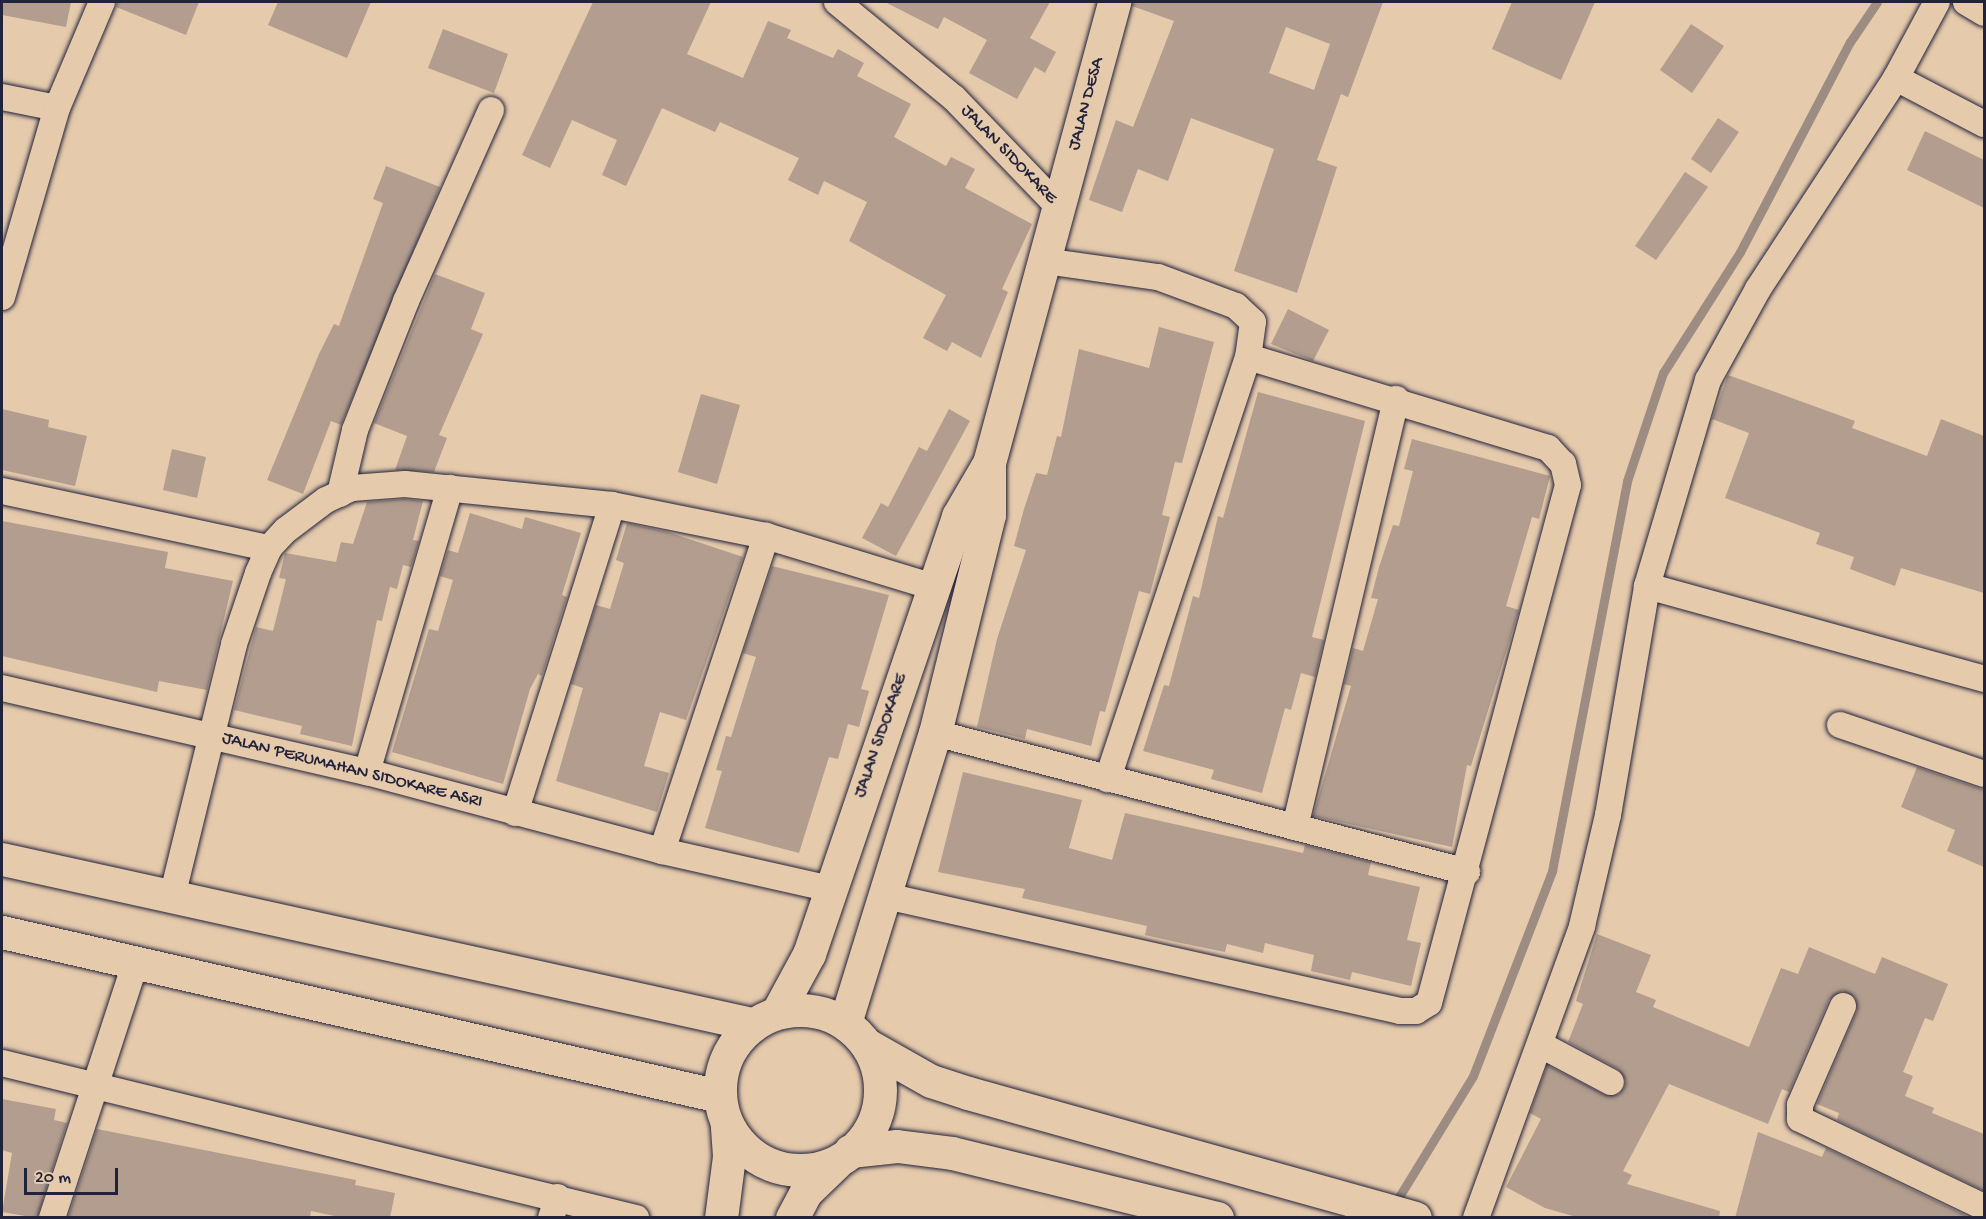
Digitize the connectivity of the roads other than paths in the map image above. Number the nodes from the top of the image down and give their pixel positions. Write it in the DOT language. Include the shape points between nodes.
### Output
graph roads {
  1 [pos="102,2"];
  2 [pos="837,2"];
  3 [pos="1114,2"];
  4 [pos="1937,2"];
  5 [pos="1966,2"];
  6 [pos="1984,12"];
  7 [pos="1896,78"];
  8 [pos="2,97"];
  9 [pos="57,108"];
  10 [pos="491,110"];
  11 [pos="1984,124"];
  12 [pos="1059,207"];
  13 [pos="1045,261"];
  14 [pos="2,297"];
  15 [pos="1248,357"];
  16 [pos="1396,399"];
  17 [pos="989,463"];
  18 [pos="450,488"];
  19 [pos="2,491"];
  20 [pos="340,494"];
  21 [pos="612,504"];
  22 [pos="766,536"];
  23 [pos="269,548"];
  24 [pos="1647,586"];
  25 [pos="934,587"];
  26 [pos="1984,679"];
  27 [pos="2,688"];
  28 [pos="1840,725"];
  29 [pos="935,733"];
  30 [pos="210,735"];
  31 [pos="367,772"];
  32 [pos="1984,774"];
  33 [pos="1108,779"];
  34 [pos="515,813"];
  35 [pos="1295,827"];
  36 [pos="662,851"];
  37 [pos="2,859"];
  38 [pos="1467,872"];
  39 [pos="830,889"];
  40 [pos="886,896"];
  41 [pos="172,897"];
  42 [pos="2,932"];
  43 [pos="135,964"];
  44 [pos="1843,1006"];
  45 [pos="765,1018"];
  46 [pos="856,1034"];
  47 [pos="1542,1045"];
  48 [pos="2,1063"];
  49 [pos="1611,1082"];
  50 [pos="93,1083"];
  51 [pos="723,1110"];
  52 [pos="844,1156"];
  53 [pos="555,1207"];
  54 [pos="1984,1207"];
  55 [pos="52,1218"];
  56 [pos="636,1218"];
  57 [pos="721,1218"];
  58 [pos="792,1218"];
  59 [pos="1216,1218"];
  60 [pos="1415,1218"];
  61 [pos="1476,1218"];
  1 -- 9 [label="street"];
  2 -- 12 [label="street, JALAN SIDOKARE" via="954,98"];
  3 -- 12 [label="main road, JALAN DESA"];
  4 -- 7 [label="street"];
  5 -- 6 [label="street"];
  7 -- 11 [label="street"];
  7 -- 24 [label="street" via="1758,289 1708,380"];
  8 -- 9 [label="street"];
  9 -- 14 [label="street"];
  10 -- 20 [label="street" via="368,397"];
  12 -- 13 [label="main road, JALAN SIDOKARE"];
  13 -- 15 [label="street" via="1158,277 1236,306 1253,322"];
  13 -- 17 [label="main road, JALAN SIDOKARE"];
  15 -- 16 [label="street"];
  15 -- 33 [label="street"];
  16 -- 35 [label="street"];
  16 -- 38 [label="street" via="1548,448 1563,464 1568,485"];
  17 -- 25 [label="main road, JALAN SIDOKARE" via="958,516"];
  17 -- 29 [label="main road, JALAN SIDOKARE" via="989,515"];
  18 -- 20 [label="street, JALAN PERUMAHAN SIDOKARE ASRI" via="381,483"];
  18 -- 21 [label="street, JALAN PERUMAHAN SIDOKARE ASRI"];
  18 -- 31 [label="street"];
  19 -- 23 [label="street"];
  20 -- 23 [label="street, JALAN PERUMAHAN SIDOKARE ASRI" via="308,513"];
  21 -- 22 [label="street, JALAN PERUMAHAN SIDOKARE ASRI"];
  21 -- 34 [label="street"];
  22 -- 25 [label="street, JALAN PERUMAHAN SIDOKARE ASRI"];
  22 -- 36 [label="street"];
  23 -- 30 [label="street, JALAN PERUMAHAN SIDOKARE ASRI" via="234,644"];
  24 -- 26 [label="street"];
  24 -- 47 [label="street" via="1596,870"];
  25 -- 39 [label="main road, JALAN SIDOKARE"];
  27 -- 30 [label="street"];
  28 -- 32 [label="street"];
  29 -- 33 [label="street"];
  29 -- 40 [label="main road, JALAN SIDOKARE"];
  30 -- 31 [label="street, JALAN PERUMAHAN SIDOKARE ASRI"];
  30 -- 41 [label="street"];
  31 -- 34 [label="street, JALAN PERUMAHAN SIDOKARE ASRI"];
  33 -- 35 [label="street"];
  34 -- 36 [label="street, JALAN PERUMAHAN SIDOKARE ASRI"];
  35 -- 38 [label="street"];
  36 -- 39 [label="street, JALAN PERUMAHAN SIDOKARE ASRI"];
  37 -- 41 [label="main road"];
  38 -- 40 [label="street" via="1429,1003 1416,1011"];
  39 -- 45 [label="main road, JALAN SIDOKARE" via="801,975"];
  40 -- 46 [label="main road, JALAN SIDOKARE"];
  41 -- 45 [label="main road"];
  42 -- 43 [label="main road"];
  43 -- 50 [label="street"];
  43 -- 51 [label="main road"];
  44 -- 54 [label="street" via="1800,1105 1800,1119"];
  45 -- 46 [label="main road" via="801,1009"];
  45 -- 51 [label="main road" via="732,1046 722,1070"];
  46 -- 52 [label="main road" via="878,1070 880,1098 873,1124"];
  46 -- 60 [label="main road" via="931,1081"];
  47 -- 49 [label="street"];
  47 -- 61 [label="street"];
  48 -- 50 [label="street"];
  50 -- 53 [label="street"];
  50 -- 55 [label="street"];
  51 -- 52 [label="main road" via="741,1145 782,1169 805,1171"];
  51 -- 57 [label="main road" via="729,1156"];
  52 -- 58 [label="main road" via="806,1192"];
  52 -- 59 [label="main road" via="897,1146 952,1153"];
  53 -- 56 [label="street"];
}
